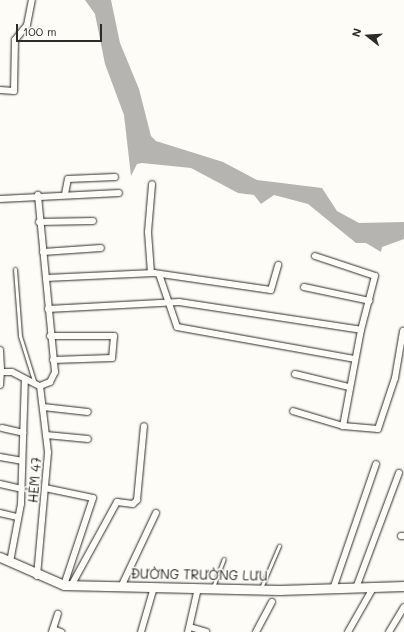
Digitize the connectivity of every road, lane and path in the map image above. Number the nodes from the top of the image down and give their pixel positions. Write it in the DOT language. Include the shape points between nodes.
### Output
graph roads {
  1 [pos="32,0"];
  2 [pos="0,90"];
  3 [pos="115,177"];
  4 [pos="152,184"];
  5 [pos="119,193"];
  6 [pos="65,194"];
  7 [pos="38,195"];
  8 [pos="0,199"];
  9 [pos="92,221"];
  10 [pos="39,222"];
  11 [pos="101,248"];
  12 [pos="43,252"];
  13 [pos="315,256"];
  14 [pos="278,265"];
  15 [pos="15,269"];
  16 [pos="149,273"];
  17 [pos="159,274"];
  18 [pos="46,278"];
  19 [pos="304,286"];
  20 [pos="166,301"];
  21 [pos="370,301"];
  22 [pos="48,309"];
  23 [pos="361,330"];
  24 [pos="403,331"];
  25 [pos="50,336"];
  26 [pos="0,350"];
  27 [pos="354,359"];
  28 [pos="53,360"];
  29 [pos="2,372"];
  30 [pos="295,374"];
  31 [pos="25,379"];
  32 [pos="0,385"];
  33 [pos="38,385"];
  34 [pos="349,387"];
  35 [pos="43,407"];
  36 [pos="293,411"];
  37 [pos="88,412"];
  38 [pos="144,426"];
  39 [pos="343,426"];
  40 [pos="2,428"];
  41 [pos="23,433"];
  42 [pos="46,435"];
  43 [pos="88,439"];
  44 [pos="0,457"];
  45 [pos="22,461"];
  46 [pos="376,464"];
  47 [pos="399,473"];
  48 [pos="0,484"];
  49 [pos="45,488"];
  50 [pos="21,489"];
  51 [pos="0,513"];
  52 [pos="156,513"];
  53 [pos="18,517"];
  54 [pos="279,546"];
  55 [pos="0,557"];
  56 [pos="224,559"];
  57 [pos="10,562"];
  58 [pos="37,576"];
  59 [pos="68,586"];
  60 [pos="404,586"];
  61 [pos="121,587"];
  62 [pos="154,587"];
  63 [pos="198,588"];
  64 [pos="212,588"];
  65 [pos="356,588"];
  66 [pos="373,588"];
  67 [pos="333,589"];
  68 [pos="260,590"];
  69 [pos="272,602"];
  70 [pos="404,607"];
  71 [pos="58,614"];
  72 [pos="189,630"];
  73 [pos="53,631"];
  74 [pos="62,632"];
  75 [pos="141,632"];
  76 [pos="206,632"];
  77 [pos="256,632"];
  78 [pos="348,632"];
  79 [pos="389,632"];
  1 -- 2 [label="street" via="27,25 16,40 13,91"];
  3 -- 6 [label="street" via="68,179"];
  4 -- 16 [label="street" via="148,232"];
  5 -- 6 [label="street"];
  6 -- 7 [label="street"];
  7 -- 8 [label="street"];
  7 -- 10 [label="street"];
  9 -- 10 [label="street"];
  10 -- 12 [label="street"];
  11 -- 12 [label="street"];
  12 -- 18 [label="street"];
  13 -- 21 [label="street" via="373,274"];
  14 -- 17 [label="street" via="271,290"];
  15 -- 33 [label="lane" via="20,336"];
  16 -- 17 [label="street"];
  16 -- 18 [label="street"];
  17 -- 20 [label="street"];
  18 -- 22 [label="street"];
  19 -- 21 [label="street"];
  20 -- 22 [label="street"];
  20 -- 23 [label="street"];
  20 -- 27 [label="street" via="177,327"];
  21 -- 23 [label="street"];
  22 -- 25 [label="street"];
  23 -- 27 [label="street"];
  24 -- 39 [label="street" via="395,378 378,429"];
  25 -- 28 [label="street"];
  25 -- 28 [label="street" via="114,336 112,358"];
  26 -- 29 [label="street"];
  27 -- 34 [label="street"];
  28 -- 33 [label="street" via="53,378"];
  29 -- 31 [label="street" via="12,372"];
  29 -- 32 [label="street"];
  30 -- 34 [label="street"];
  31 -- 33 [label="street"];
  31 -- 41 [label="street"];
  33 -- 35 [label="street, HẺM 47"];
  34 -- 39 [label="street"];
  35 -- 37 [label="street"];
  35 -- 42 [label="street, HẺM 47"];
  36 -- 39 [label="street"];
  38 -- 59 [label="street" via="137,500 133,504 116,502"];
  40 -- 41 [label="street"];
  41 -- 45 [label="street"];
  42 -- 43 [label="street"];
  42 -- 49 [label="street, HẺM 47"];
  44 -- 45 [label="street"];
  45 -- 50 [label="street"];
  46 -- 67 [label="street"];
  47 -- 65 [label="street"];
  48 -- 50 [label="street"];
  49 -- 58 [label="street, HẺM 47"];
  49 -- 59 [label="street" via="93,498"];
  50 -- 53 [label="street"];
  51 -- 53 [label="street"];
  52 -- 61 [label="street"];
  53 -- 57 [label="street"];
  54 -- 68 [label="lane"];
  55 -- 57 [label="street, ĐƯỜNG TRƯỜNG LƯU"];
  56 -- 64 [label="lane"];
  57 -- 58 [label="street, ĐƯỜNG TRƯỜNG LƯU"];
  58 -- 59 [label="street, ĐƯỜNG TRƯỜNG LƯU"];
  59 -- 61 [label="street, ĐƯỜNG TRƯỜNG LƯU"];
  60 -- 66 [label="street, ĐƯỜNG TRƯỜNG LƯU"];
  61 -- 62 [label="street, ĐƯỜNG TRƯỜNG LƯU"];
  62 -- 63 [label="street, ĐƯỜNG TRƯỜNG LƯU"];
  62 -- 75 [label="street"];
  63 -- 64 [label="street, ĐƯỜNG TRƯỜNG LƯU"];
  63 -- 72 [label="street"];
  64 -- 68 [label="street, ĐƯỜNG TRƯỜNG LƯU"];
  65 -- 66 [label="street, ĐƯỜNG TRƯỜNG LƯU"];
  65 -- 67 [label="street, ĐƯỜNG TRƯỜNG LƯU"];
  66 -- 78 [label="street"];
  67 -- 68 [label="street, ĐƯỜNG TRƯỜNG LƯU"];
  69 -- 77 [label="street"];
  70 -- 79 [label="street"];
  71 -- 73 [label="street"];
  72 -- 76 [label="street"];
  73 -- 74 [label="street"];
}
